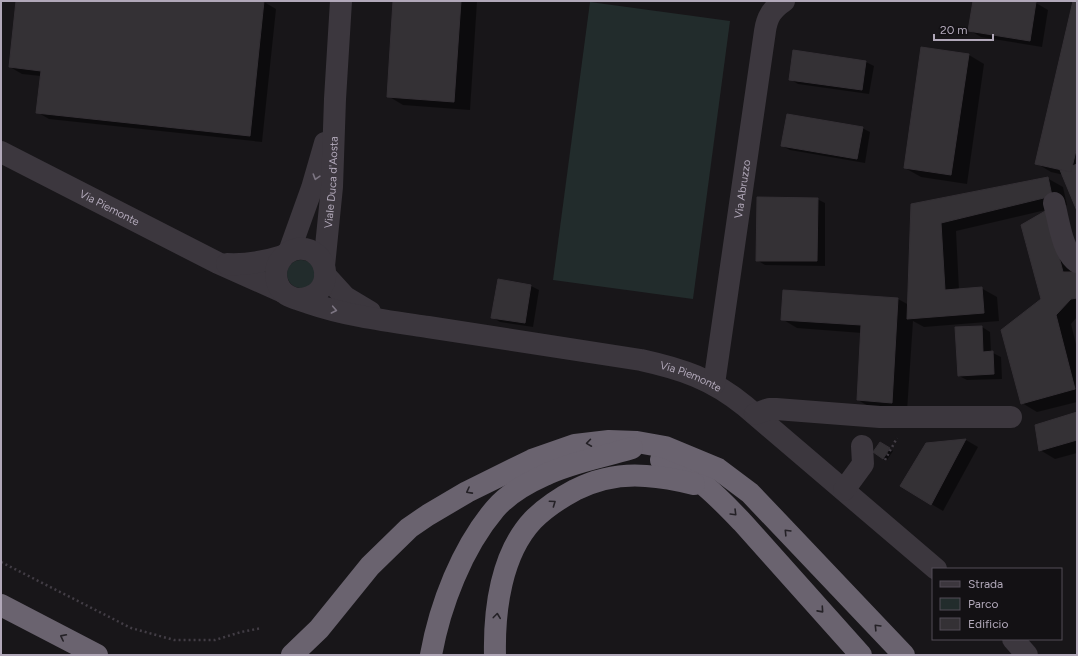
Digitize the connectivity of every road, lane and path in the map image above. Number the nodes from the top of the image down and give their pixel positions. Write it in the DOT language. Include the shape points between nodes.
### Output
graph roads {
  1 [pos="341,1"];
  2 [pos="784,1"];
  3 [pos="335,99"];
  4 [pos="1,152"];
  5 [pos="1054,204"];
  6 [pos="286,254"];
  7 [pos="1077,262"];
  8 [pos="218,263"];
  9 [pos="325,271"];
  10 [pos="290,295"];
  11 [pos="385,321"];
  12 [pos="714,384"];
  13 [pos="755,414"];
  14 [pos="1011,417"];
  15 [pos="646,443"];
  16 [pos="862,446"];
  17 [pos="608,456"];
  18 [pos="705,487"];
  19 [pos="844,490"];
  20 [pos="1,562"];
  21 [pos="935,568"];
  22 [pos="1,605"];
  23 [pos="262,628"];
  24 [pos="1014,640"];
  25 [pos="97,655"];
  26 [pos="292,655"];
  27 [pos="431,655"];
  28 [pos="495,655"];
  29 [pos="861,655"];
  30 [pos="904,655"];
  31 [pos="1028,655"];
  1 -- 3 [label="street, Viale Duca d'Aosta"];
  2 -- 12 [label="street, Via Abruzzo" via="770,14 765,31"];
  3 -- 6 [label="street, Viale Duca d'Aosta, one-way" via="317,174"];
  3 -- 9 [label="street, Viale Duca d'Aosta" via="332,188"];
  4 -- 8 [label="street, Via Piemonte"];
  5 -- 7 [label="street" via="1068,253"];
  6 -- 8 [label="street, Via Piemonte" via="250,264"];
  6 -- 9 [label="street, Via Piemonte" via="297,249 314,253"];
  6 -- 10 [label="street" via="278,263 276,278 278,286"];
  8 -- 10 [label="street, Via Piemonte"];
  9 -- 10 [label="street" via="323,284 312,296 305,299"];
  9 -- 11 [label="street, Via Piemonte" via="345,297"];
  10 -- 11 [label="street, Via Piemonte, one-way" via="327,309"];
  11 -- 12 [label="street, Via Piemonte" via="641,360 675,368"];
  12 -- 13 [label="street, Via Piemonte"];
  13 -- 14 [label="street" via="776,409 880,417"];
  13 -- 19 [label="street, Via Piemonte"];
  15 -- 17 [label="highway"];
  15 -- 26 [label="highway, one-way" via="601,442 565,448 509,470 447,503 396,540 370,566 319,630"];
  30 -- 15 [label="highway, one-way" via="750,493 718,469 665,447"];
  16 -- 19 [label="street" via="863,464"];
  17 -- 18 [label="highway" via="639,456 662,460 679,467"];
  17 -- 27 [label="highway" via="579,462 546,474 516,491 495,509 457,573 439,622"];
  28 -- 18 [label="highway, one-way" via="498,606 510,558 526,529 548,507 582,487 616,477 665,478"];
  18 -- 29 [label="highway, one-way" via="743,523"];
  19 -- 21 [label="street, Via Piemonte"];
  20 -- 23 [label="path" via="131,628 174,640 214,640"];
  25 -- 22 [label="highway, one-way"];
  24 -- 31 [label="street"];
}
